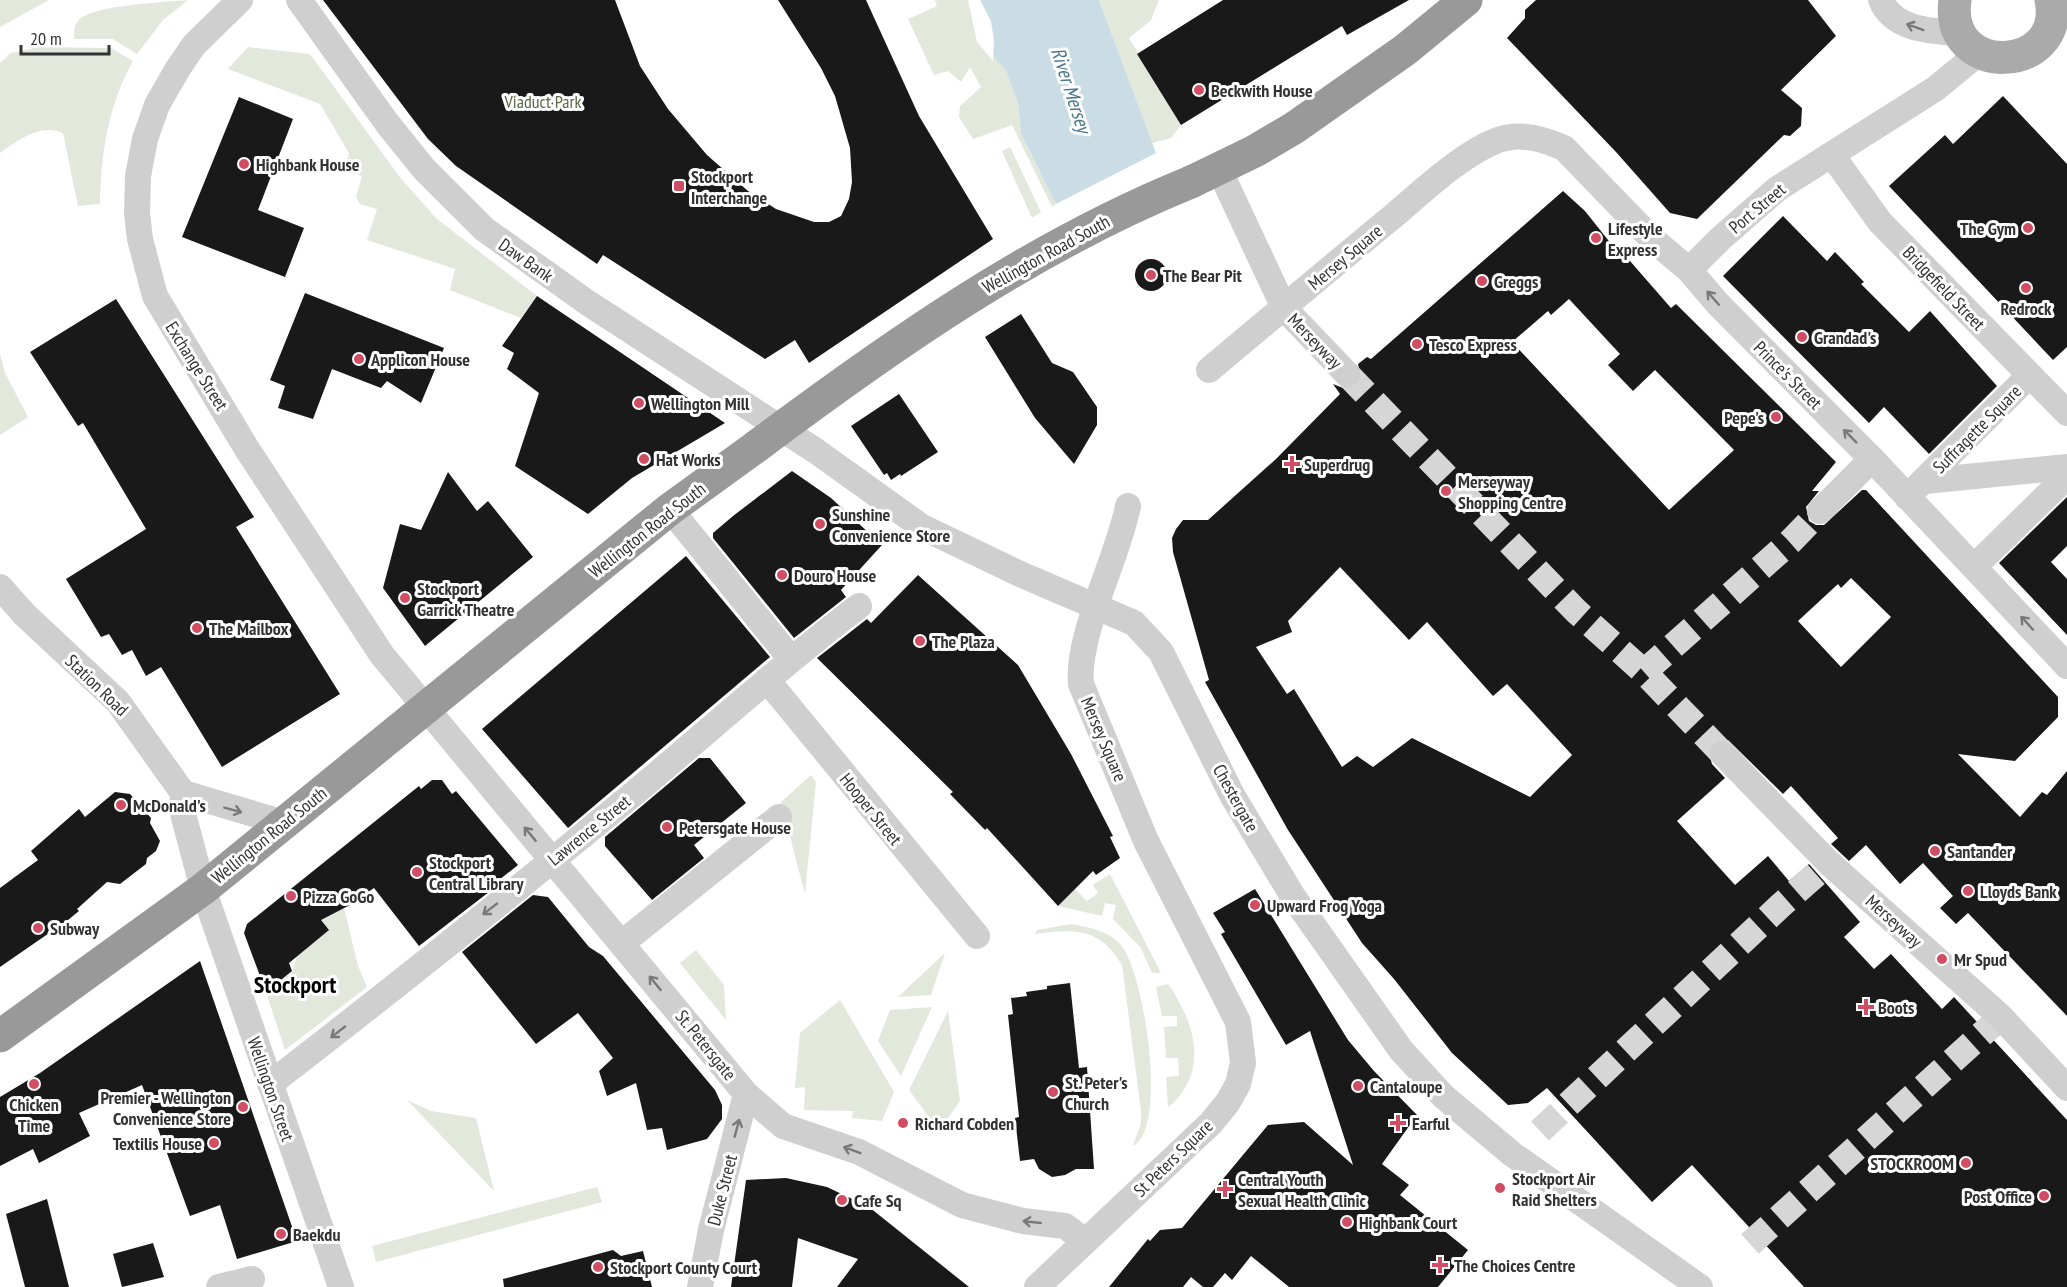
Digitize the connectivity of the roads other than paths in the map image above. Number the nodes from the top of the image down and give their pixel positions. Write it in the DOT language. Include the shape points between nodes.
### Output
graph roads {
  1 [pos="240,0"];
  2 [pos="299,0"];
  3 [pos="1881,0"];
  4 [pos="1955,0"];
  5 [pos="2051,0"];
  6 [pos="1461,5"];
  7 [pos="2057,39"];
  8 [pos="1969,43"];
  9 [pos="1484,147"];
  10 [pos="1832,155"];
  11 [pos="1205,176"];
  12 [pos="1689,270"];
  13 [pos="1284,308"];
  14 [pos="1209,370"];
  15 [pos="1347,374"];
  16 [pos="2029,376"];
  17 [pos="2067,414"];
  18 [pos="1872,459"];
  19 [pos="2067,467"];
  20 [pos="2067,476"];
  21 [pos="1916,489"];
  22 [pos="1128,507"];
  23 [pos="670,509"];
  24 [pos="1820,511"];
  25 [pos="1975,566"];
  26 [pos="0,587"];
  27 [pos="859,606"];
  28 [pos="1097,606"];
  29 [pos="791,659"];
  30 [pos="2065,661"];
  31 [pos="767,680"];
  32 [pos="425,709"];
  33 [pos="1723,754"];
  34 [pos="183,793"];
  35 [pos="779,817"];
  36 [pos="284,823"];
  37 [pos="552,860"];
  38 [pos="203,889"];
  39 [pos="977,936"];
  40 [pos="622,943"];
  41 [pos="0,1036"];
  42 [pos="1243,1063"];
  43 [pos="270,1084"];
  44 [pos="2067,1088"];
  45 [pos="746,1094"];
  46 [pos="1086,1240"];
  47 [pos="252,1279"];
  48 [pos="219,1287"];
  49 [pos="341,1287"];
  50 [pos="700,1287"];
  51 [pos="1037,1287"];
  52 [pos="1700,1287"];
  1 -- 32 [label="street, Exchange Street" via="194,45 157,105 151,122 141,156 137,193 146,268 165,314 247,449 382,656"];
  2 -- 28 [label="street, Daw Bank" via="424,170 484,229 588,303 816,451 922,527"];
  8 -- 3 [label="street, one-way" via="1896,20"];
  4 -- 8 [label="main road" via="1954,18"];
  5 -- 7 [label="main road"];
  6 -- 11 [label="highway, Wellington Road South" via="1334,101 1255,152"];
  7 -- 8 [label="main road" via="2010,59 1994,58"];
  8 -- 10 [label="street, Port Street" via="1935,89"];
  9 -- 12 [label="street, Prince's Street" via="1509,137 1531,137 1564,148 1651,238"];
  9 -- 13 [label="street, Mersey Square" via="1441,177"];
  10 -- 12 [label="street, Port Street" via="1770,195"];
  10 -- 16 [label="street, Bridgefield Street" via="1880,222"];
  11 -- 13 [label="street, Merseyway"];
  11 -- 23 [label="highway, Wellington Road South, bridge" via="1122,213 976,294 905,339"];
  18 -- 12 [label="street, Prince's Street, one-way"];
  13 -- 14 [label="street, Mersey Square"];
  13 -- 15 [label="street, Merseyway"];
  16 -- 17 [label="street, Bridgefield Street"];
  16 -- 21 [label="street, Suffragette Square"];
  18 -- 21 [label="street, Prince's Street"];
  18 -- 24 [label="street"];
  19 -- 21 [label="street, Suffragette Square"];
  20 -- 25 [label="street"];
  21 -- 25 [label="street, Prince's Street"];
  22 -- 28 [label="street, Mersey Square"];
  23 -- 29 [label="street"];
  23 -- 32 [label="highway, Wellington Road South"];
  30 -- 25 [label="street, Prince's Street, one-way"];
  26 -- 34 [label="street, Station Road" via="118,702"];
  27 -- 29 [label="street, Lawrence Street"];
  28 -- 42 [label="street, Mersey Square" via="1081,660 1084,694 1146,841 1238,1022"];
  28 -- 52 [label="street, Chestergate" via="1134,623 1161,652 1232,795 1292,895 1401,1050 1443,1096 1512,1154"];
  29 -- 31 [label="street, Lawrence Street"];
  31 -- 37 [label="street, Lawrence Street"];
  31 -- 39 [label="street, Hooper Street"];
  32 -- 36 [label="highway, Wellington Road South"];
  37 -- 32 [label="street, St. Petersgate, one-way"];
  33 -- 44 [label="street, Merseyway" via="1829,863 2001,1017"];
  34 -- 36 [label="street, one-way"];
  34 -- 38 [label="street" via="182,810"];
  35 -- 40 [label="street"];
  36 -- 38 [label="highway, Wellington Road South"];
  37 -- 40 [label="street, St. Petersgate"];
  37 -- 43 [label="street, Lawrence Street, one-way"];
  38 -- 41 [label="highway, Wellington Road South"];
  38 -- 43 [label="street, Wellington Street"];
  45 -- 40 [label="street, St. Petersgate, one-way"];
  42 -- 46 [label="street, St Peters Square" via="1238,1084 1211,1123"];
  43 -- 49 [label="street, Wellington Street"];
  46 -- 45 [label="street, St. Petersgate, one-way" via="1065,1226 983,1212 942,1197 859,1152 783,1126"];
  50 -- 45 [label="street, Duke Street, one-way"];
  46 -- 51 [label="street, St Peters Square"];
  47 -- 48 [label="street"];
}
